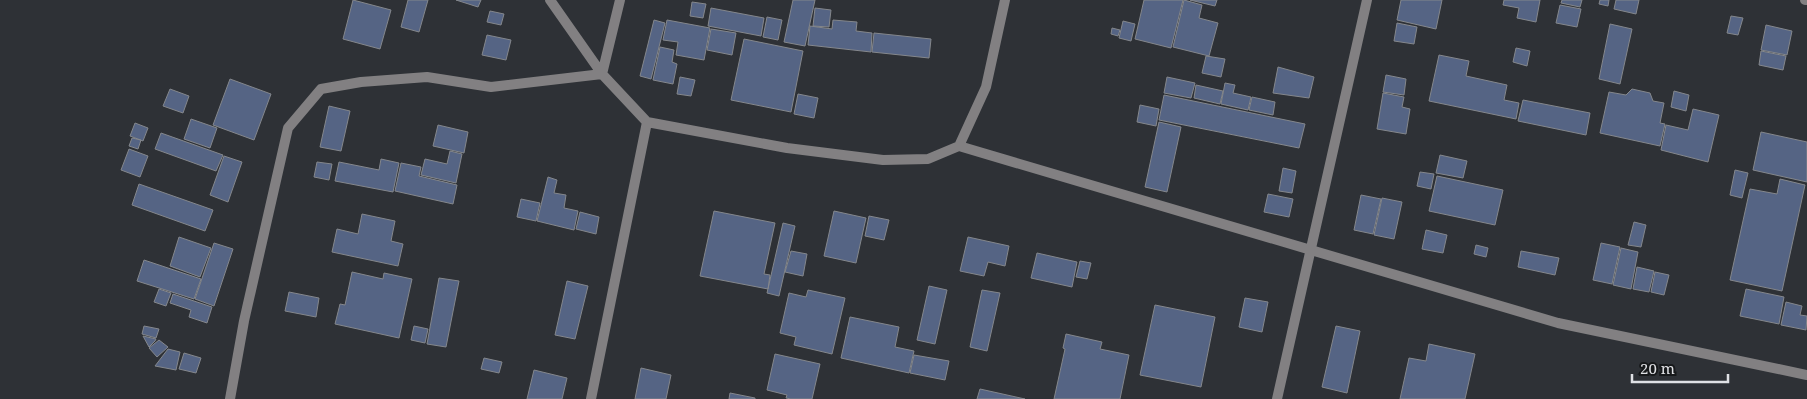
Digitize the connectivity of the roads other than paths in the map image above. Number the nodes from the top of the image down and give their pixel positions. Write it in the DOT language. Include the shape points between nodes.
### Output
graph roads {
  1 [pos="550,0"];
  2 [pos="620,0"];
  3 [pos="1005,0"];
  4 [pos="1367,0"];
  5 [pos="602,74"];
  6 [pos="647,122"];
  7 [pos="960,146"];
  8 [pos="1309,250"];
  9 [pos="1807,376"];
  10 [pos="230,399"];
  11 [pos="591,399"];
  12 [pos="1276,399"];
  1 -- 5 [label="street"];
  2 -- 5 [label="street"];
  3 -- 7 [label="street" via="986,87"];
  4 -- 8 [label="street"];
  5 -- 6 [label="street"];
  5 -- 10 [label="street" via="491,87 427,77 321,89 288,128 244,321"];
  6 -- 7 [label="street" via="787,148 883,160 928,159"];
  6 -- 11 [label="street"];
  7 -- 8 [label="street"];
  8 -- 9 [label="street" via="1558,323"];
  8 -- 12 [label="street"];
}
